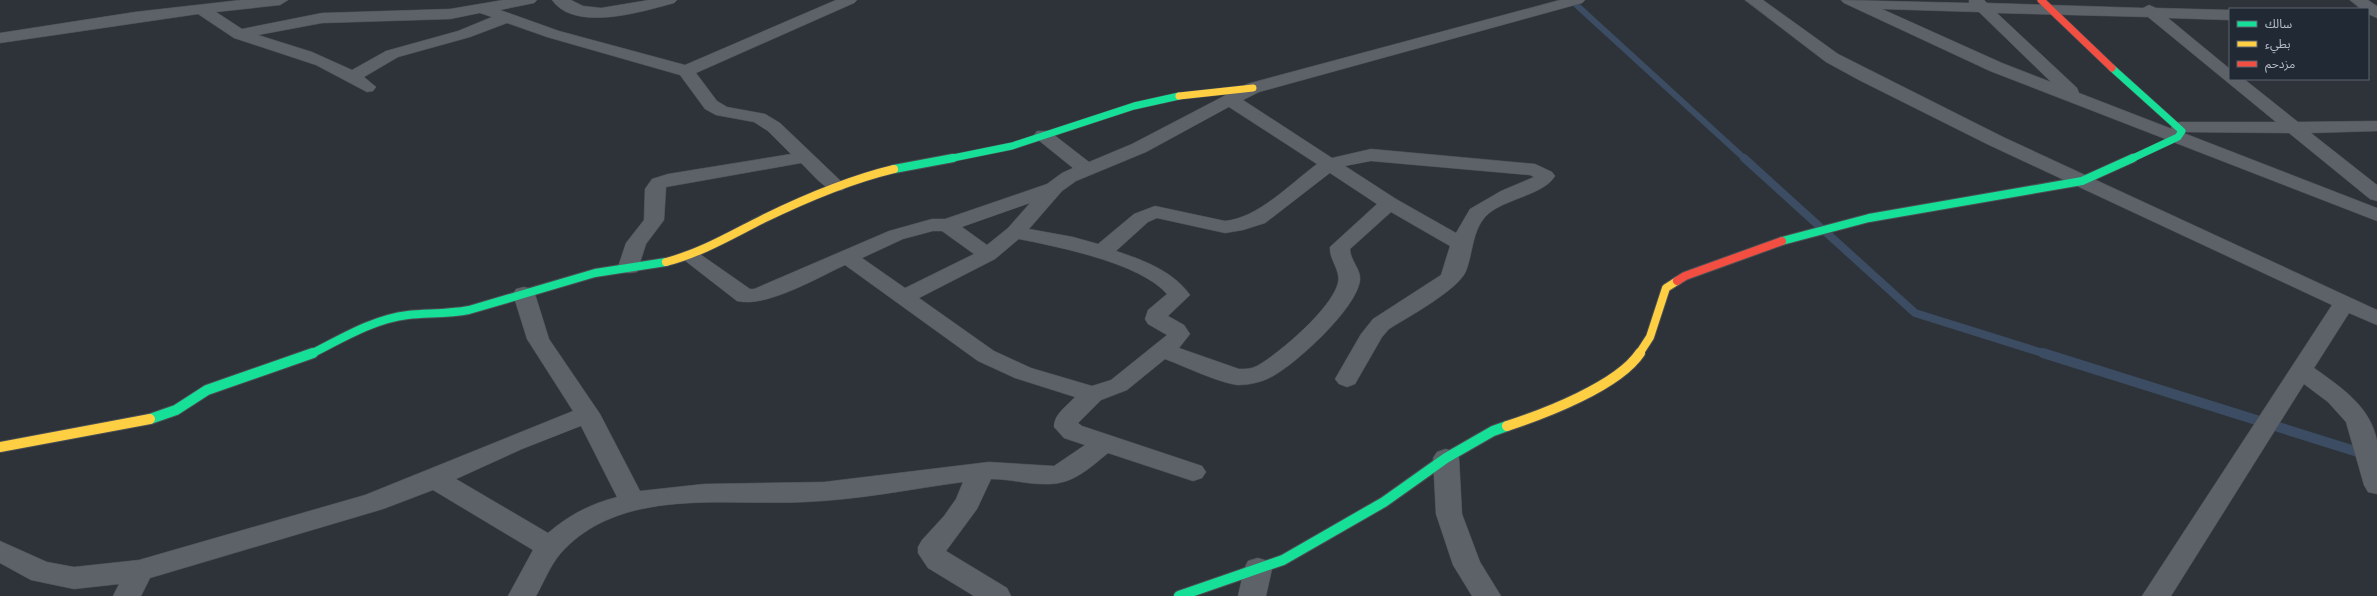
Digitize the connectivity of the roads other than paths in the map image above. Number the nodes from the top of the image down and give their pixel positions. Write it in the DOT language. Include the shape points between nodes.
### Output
graph roads {
  1 [pos="280,0"];
  2 [pos="529,0"];
  3 [pos="560,0"];
  4 [pos="669,0"];
  5 [pos="849,0"];
  6 [pos="1577,0"];
  7 [pos="1753,0"];
  8 [pos="2137,0"];
  9 [pos="2210,0"];
  10 [pos="2358,0"];
  11 [pos="1852,2"];
  12 [pos="1978,3"];
  13 [pos="2046,5"];
  14 [pos="200,9"];
  15 [pos="483,9"];
  16 [pos="2152,12"];
  17 [pos="2377,13"];
  18 [pos="2229,14"];
  19 [pos="2229,15"];
  20 [pos="507,17"];
  21 [pos="239,34"];
  22 [pos="0,38"];
  23 [pos="686,72"];
  24 [pos="353,76"];
  25 [pos="2229,76"];
  26 [pos="2234,80"];
  27 [pos="367,87"];
  28 [pos="1253,88"];
  29 [pos="1230,100"];
  30 [pos="2078,100"];
  31 [pos="2377,126"];
  32 [pos="2292,128"];
  33 [pos="2179,132"];
  34 [pos="1043,135"];
  35 [pos="805,157"];
  36 [pos="1329,164"];
  37 [pos="1086,169"];
  38 [pos="2082,181"];
  39 [pos="836,186"];
  40 [pos="1055,187"];
  41 [pos="2377,195"];
  42 [pos="1389,203"];
  43 [pos="2377,215"];
  44 [pos="946,225"];
  45 [pos="1015,232"];
  46 [pos="1461,244"];
  47 [pos="1102,252"];
  48 [pos="988,255"];
  49 [pos="690,256"];
  50 [pos="847,257"];
  51 [pos="629,267"];
  52 [pos="524,294"];
  53 [pos="902,298"];
  54 [pos="2344,303"];
  55 [pos="2377,318"];
  56 [pos="1162,350"];
  57 [pos="2301,370"];
  58 [pos="1347,379"];
  59 [pos="1092,394"];
  60 [pos="588,414"];
  61 [pos="1105,444"];
  62 [pos="0,447"];
  63 [pos="1446,458"];
  64 [pos="981,472"];
  65 [pos="1193,472"];
  66 [pos="435,479"];
  67 [pos="2377,485"];
  68 [pos="632,501"];
  69 [pos="550,547"];
  70 [pos="0,551"];
  71 [pos="1258,569"];
  72 [pos="139,571"];
  73 [pos="127,596"];
  74 [pos="522,596"];
  75 [pos="997,596"];
  76 [pos="1179,596"];
  77 [pos="1252,596"];
  78 [pos="1487,596"];
  79 [pos="2156,596"];
  1 -- 14 [label="street"];
  2 -- 15 [label="street"];
  3 -- 4 [label="street" via="578,10 596,13"];
  5 -- 23 [label="street"];
  6 -- 28 [label="street"];
  7 -- 38 [label="street" via="1832,58"];
  8 -- 16 [label="street"];
  9 -- 18 [label="street"];
  10 -- 17 [label="street"];
  11 -- 12 [label="street"];
  11 -- 30 [label="street" via="1996,67"];
  12 -- 13 [label="street"];
  12 -- 30 [label="street"];
  13 -- 16 [label="street"];
  13 -- 33 [label="street"];
  14 -- 21 [label="street"];
  14 -- 22 [label="street"];
  15 -- 20 [label="street"];
  15 -- 21 [label="street" via="425,16 322,18"];
  16 -- 19 [label="street"];
  16 -- 25 [label="street"];
  20 -- 23 [label="street" via="553,34 674,66"];
  20 -- 24 [label="street" via="458,36 392,54"];
  21 -- 24 [label="street" via="299,52"];
  23 -- 35 [label="street" via="712,105 722,111 759,118 774,127"];
  24 -- 27 [label="street"];
  26 -- 32 [label="street"];
  28 -- 29 [label="street"];
  28 -- 34 [label="street" via="1191,93 1134,106"];
  29 -- 36 [label="street"];
  29 -- 37 [label="street" via="1139,148"];
  30 -- 33 [label="street"];
  31 -- 32 [label="street"];
  32 -- 33 [label="street"];
  32 -- 41 [label="street"];
  33 -- 38 [label="street"];
  33 -- 43 [label="street"];
  34 -- 37 [label="street"];
  34 -- 39 [label="street" via="1012,146 888,169"];
  35 -- 39 [label="street"];
  35 -- 51 [label="street" via="659,183 655,189 654,220 636,243"];
  36 -- 42 [label="street"];
  36 -- 46 [label="street" via="1371,155 1535,170 1545,176 1542,181 1508,195 1477,213"];
  36 -- 47 [label="street" via="1258,219 1246,224 1225,227 1155,212 1141,218"];
  37 -- 40 [label="street"];
  38 -- 54 [label="street"];
  38 -- 63 [label="street" via="1869,218 1777,242 1685,276 1666,288 1650,337 1632,365 1602,385 1539,416 1493,431"];
  39 -- 49 [label="street"];
  40 -- 44 [label="street"];
  40 -- 45 [label="street"];
  42 -- 46 [label="street"];
  42 -- 56 [label="street" via="1340,247 1341,257 1348,267 1349,281 1344,297 1332,313 1265,371 1252,376 1237,377"];
  44 -- 48 [label="street"];
  44 -- 50 [label="street" via="919,227"];
  45 -- 47 [label="street"];
  45 -- 48 [label="street"];
  46 -- 58 [label="street" via="1455,271 1448,280 1381,324 1372,334"];
  47 -- 56 [label="street" via="1165,280 1178,291 1179,295 1156,316 1156,320 1179,334"];
  48 -- 53 [label="street"];
  49 -- 50 [label="street" via="750,297"];
  49 -- 51 [label="street"];
  50 -- 53 [label="street"];
  51 -- 52 [label="street" via="595,273"];
  52 -- 60 [label="street" via="538,339"];
  52 -- 62 [label="street" via="448,314 407,315 373,324 307,356 214,387 160,417"];
  53 -- 59 [label="street" via="986,356 1023,373"];
  54 -- 55 [label="street"];
  54 -- 57 [label="street"];
  56 -- 59 [label="street" via="1119,385"];
  57 -- 67 [label="street" via="2337,396 2358,420"];
  57 -- 79 [label="street"];
  59 -- 61 [label="street" via="1066,421 1066,427"];
  60 -- 66 [label="street" via="513,442"];
  60 -- 68 [label="street"];
  61 -- 64 [label="street" via="1068,470 1058,474"];
  61 -- 65 [label="street"];
  63 -- 71 [label="street" via="1384,502 1283,560"];
  63 -- 78 [label="street" via="1449,514 1467,566"];
  64 -- 68 [label="street" via="804,493 672,494"];
  64 -- 75 [label="street" via="968,502 954,523 932,547 932,553 938,561"];
  66 -- 69 [label="street"];
  66 -- 72 [label="street" via="374,502"];
  68 -- 69 [label="street" via="591,517 563,535"];
  69 -- 74 [label="street"];
  70 -- 72 [label="street" via="41,572 74,578"];
  71 -- 76 [label="street"];
  71 -- 77 [label="street"];
  72 -- 73 [label="street"];
}
